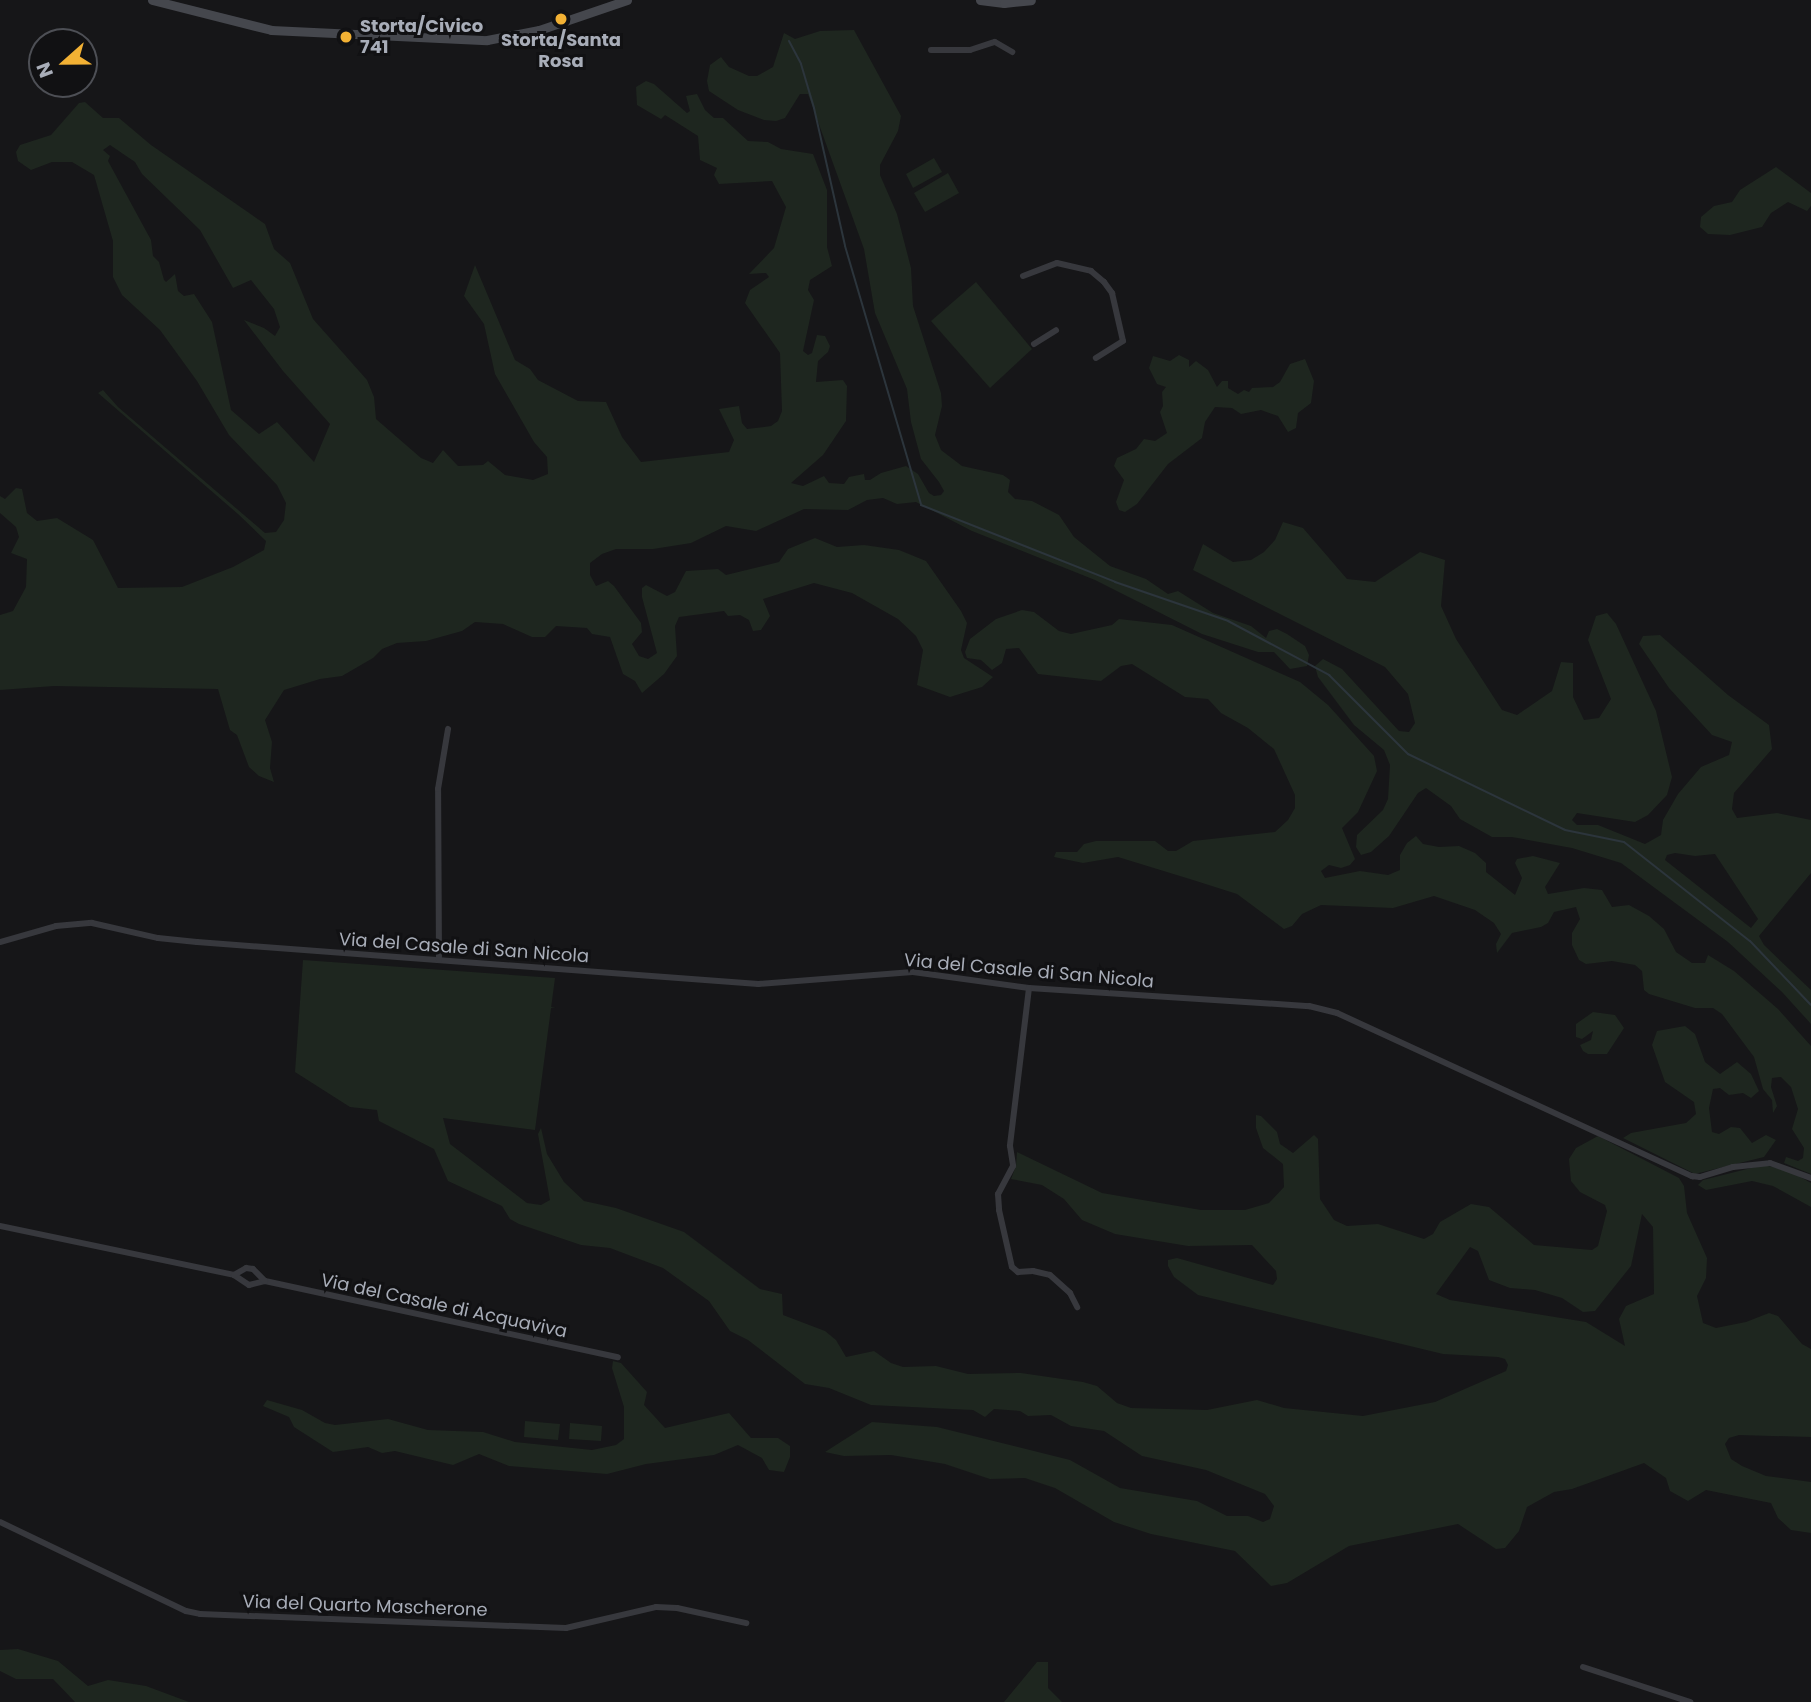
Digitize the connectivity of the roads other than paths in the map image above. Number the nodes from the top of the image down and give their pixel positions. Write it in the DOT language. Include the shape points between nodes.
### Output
graph roads {
  1 [pos="152,0"];
  2 [pos="627,0"];
  3 [pos="979,0"];
  4 [pos="1031,0"];
  5 [pos="931,50"];
  6 [pos="1012,52"];
  7 [pos="1023,276"];
  8 [pos="1056,330"];
  9 [pos="1034,344"];
  10 [pos="1096,358"];
  11 [pos="449,729"];
  12 [pos="0,942"];
  13 [pos="439,960"];
  14 [pos="1029,988"];
  15 [pos="1811,1178"];
  16 [pos="0,1226"];
  17 [pos="234,1275"];
  18 [pos="265,1281"];
  19 [pos="1077,1307"];
  20 [pos="618,1357"];
  21 [pos="0,1522"];
  22 [pos="746,1623"];
  23 [pos="1583,1667"];
  24 [pos="1690,1702"];
  1 -- 2 [label="main road" via="271,30 487,40 539,30"];
  3 -- 4 [label="main road"];
  5 -- 6 [label="street" via="971,50 995,42"];
  7 -- 10 [label="street" via="1057,263 1091,271 1104,282 1112,293 1123,341"];
  8 -- 9 [label="street"];
  11 -- 13 [label="street" via="438,789"];
  12 -- 13 [label="street, Via del Casale di San Nicola" via="56,926 92,923 177,940"];
  13 -- 14 [label="street, Via del Casale di San Nicola" via="758,984 913,972"];
  14 -- 15 [label="street, Via del Casale di San Nicola" via="1309,1006 1337,1013 1692,1177 1770,1163"];
  14 -- 19 [label="street" via="1010,1146 1013,1166 998,1194 999,1210 1012,1268 1050,1275 1070,1293"];
  16 -- 17 [label="street, Via del Casale di Acquaviva"];
  17 -- 18 [label="street, Via del Casale di Acquaviva" via="249,1286"];
  17 -- 18 [label="street, Via del Casale di Acquaviva" via="253,1269"];
  18 -- 20 [label="street, Via del Casale di Acquaviva"];
  21 -- 22 [label="street, Via del Quarto Mascherone" via="200,1614 566,1628 667,1607"];
  23 -- 24 [label="street"];
}
